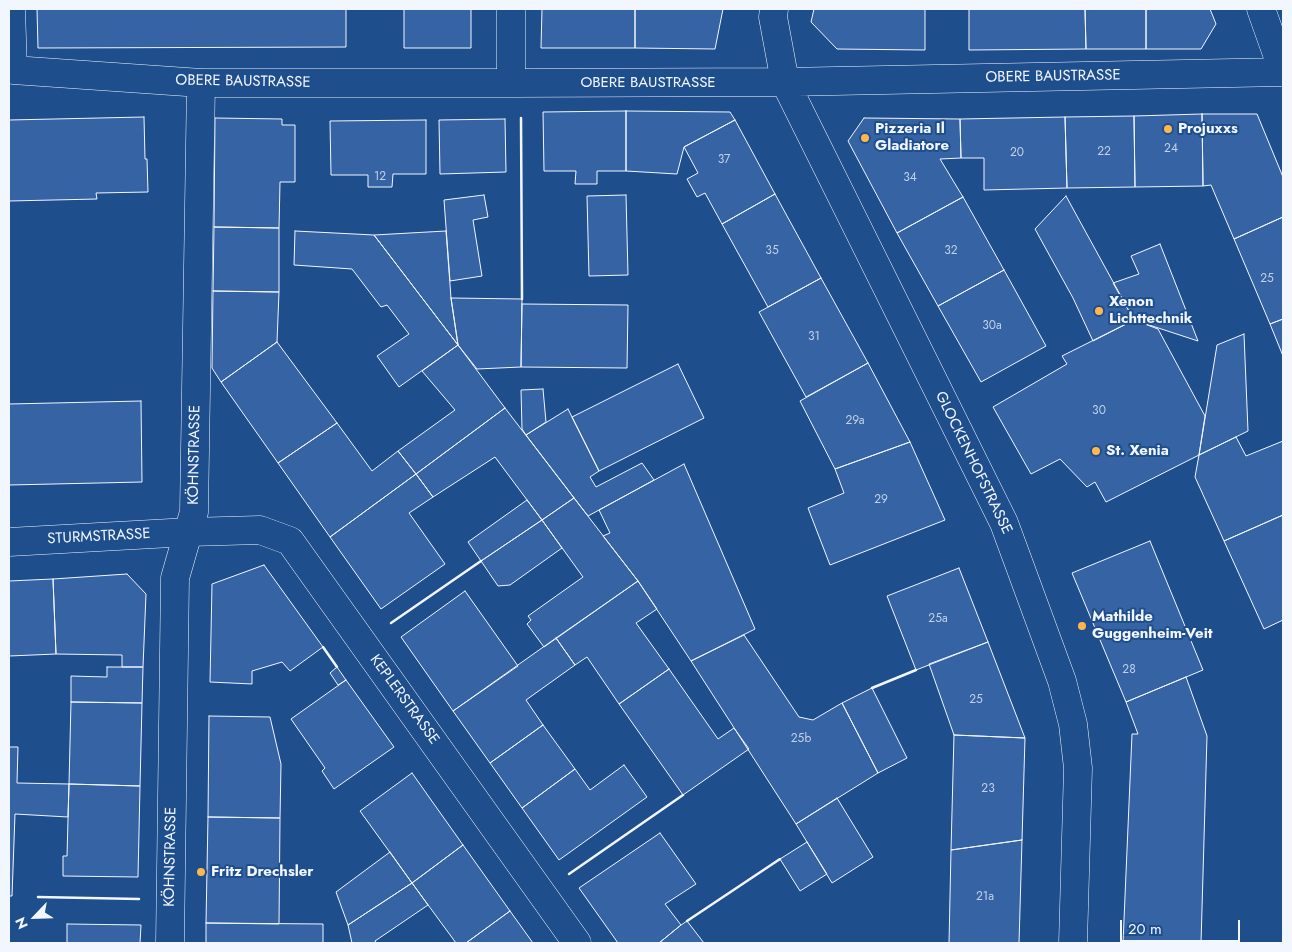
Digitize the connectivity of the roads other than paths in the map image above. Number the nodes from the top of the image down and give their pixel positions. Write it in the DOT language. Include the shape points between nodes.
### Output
graph roads {
  1 [pos="11,9"];
  2 [pos="511,9"];
  3 [pos="774,9"];
  4 [pos="1261,9"];
  5 [pos="1283,72"];
  6 [pos="785,82"];
  7 [pos="201,83"];
  8 [pos="512,84"];
  9 [pos="189,532"];
  10 [pos="9,542"];
  11 [pos="170,943"];
  12 [pos="577,943"];
  13 [pos="1074,943"];
  1 -- 7 [label="street, OBERE BAUSTRASSE" via="13,70"];
  2 -- 8 [label="street"];
  3 -- 6 [label="street, GLOCKENHOFSTRASSE"];
  4 -- 5 [label="street"];
  5 -- 6 [label="street, OBERE BAUSTRASSE"];
  6 -- 8 [label="street, OBERE BAUSTRASSE"];
  6 -- 13 [label="street, GLOCKENHOFSTRASSE" via="1004,523 1062,680 1078,768"];
  7 -- 8 [label="street, OBERE BAUSTRASSE"];
  7 -- 9 [label="street, KÖHNSTRASSE" via="194,512"];
  9 -- 10 [label="street, STURMSTRASSE"];
  9 -- 11 [label="street, KÖHNSTRASSE" via="175,578"];
  9 -- 12 [label="street, KEPLERSTRASSE" via="260,530 290,541"];
}
